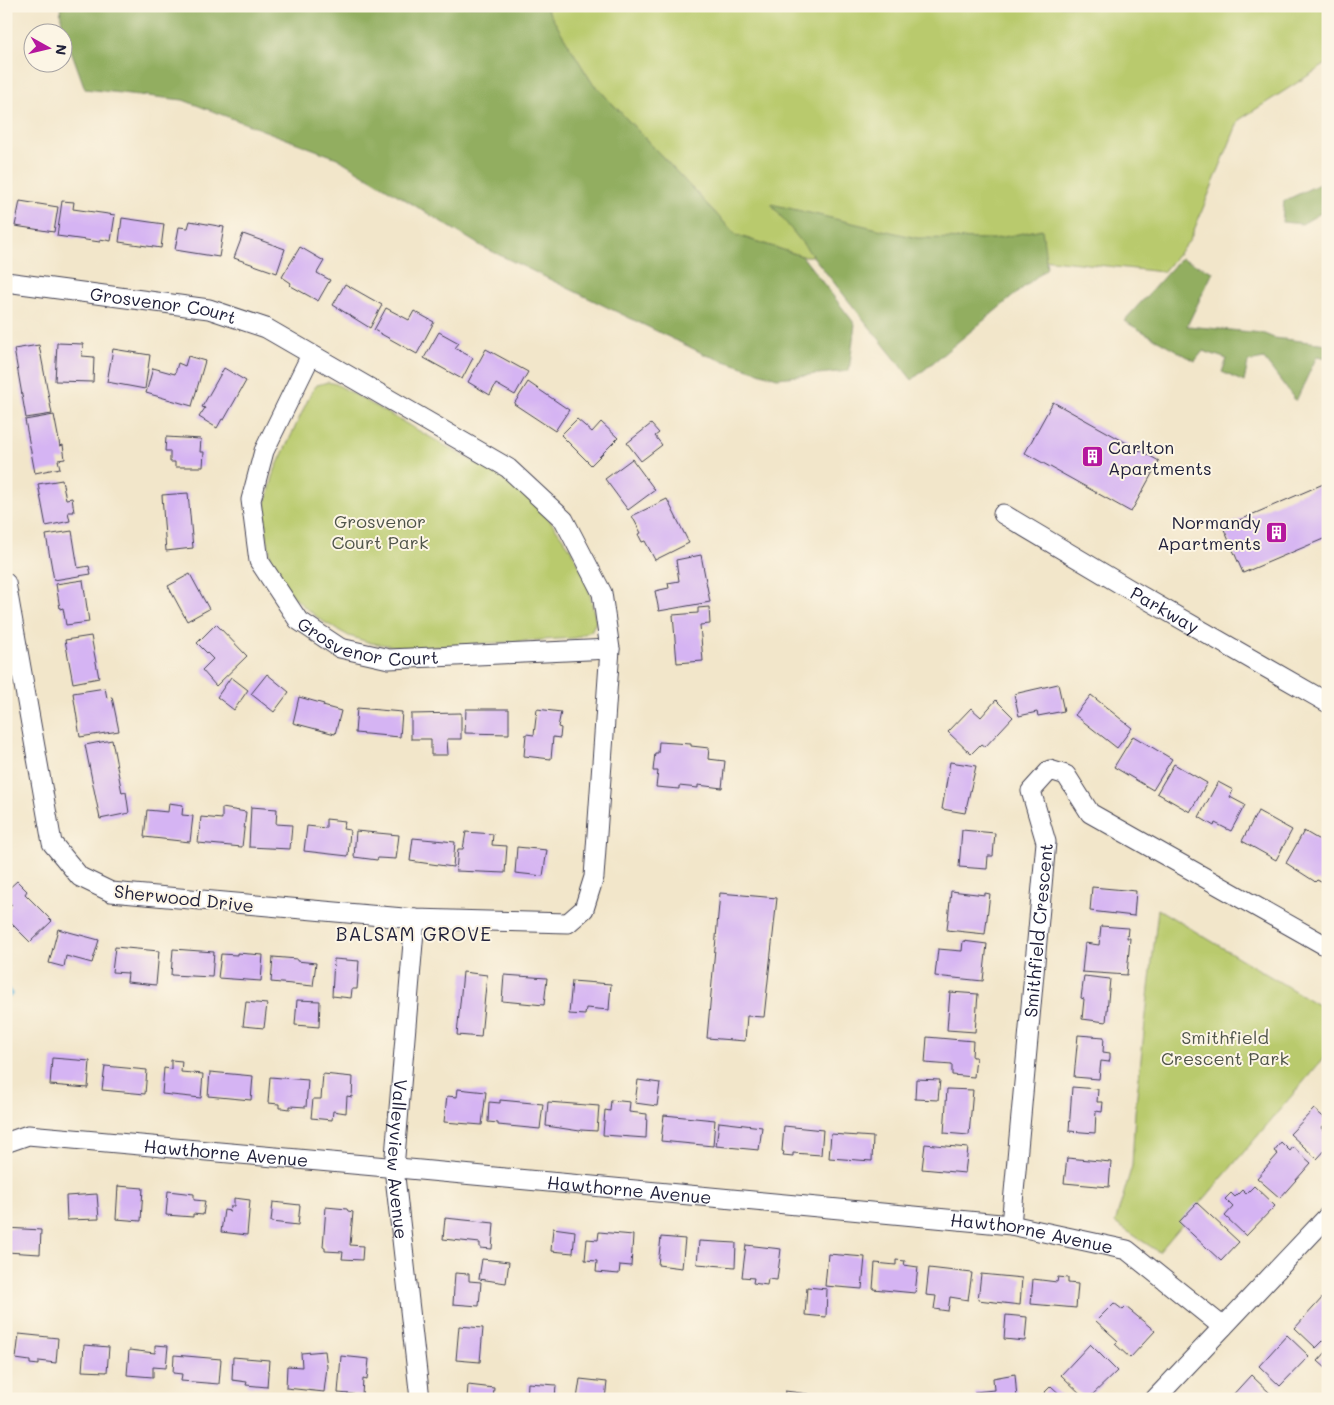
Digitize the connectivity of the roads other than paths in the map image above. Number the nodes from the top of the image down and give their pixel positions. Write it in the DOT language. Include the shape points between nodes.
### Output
graph roads {
  1 [pos="6,282"];
  2 [pos="311,355"];
  3 [pos="1002,514"];
  4 [pos="6,583"];
  5 [pos="610,649"];
  6 [pos="1328,703"];
  7 [pos="415,919"];
  8 [pos="568,923"];
  9 [pos="1328,948"];
  10 [pos="8,1142"];
  11 [pos="394,1168"];
  12 [pos="1328,1216"];
  13 [pos="1011,1225"];
  14 [pos="1223,1327"];
  15 [pos="420,1399"];
  16 [pos="1155,1399"];
  1 -- 2 [label="street, Grosvenor Court" via="209,309 266,328"];
  2 -- 5 [label="street, Grosvenor Court" via="508,468 564,520 602,593"];
  2 -- 5 [label="street, Grosvenor Court" via="264,451 251,500 259,560 298,620 340,648 389,659"];
  3 -- 6 [label="street, Parkway"];
  4 -- 7 [label="street, Sherwood Drive" via="52,843 80,877 112,892"];
  5 -- 8 [label="street, Grosvenor Court" via="594,877 584,909"];
  7 -- 8 [label="street, Sherwood Drive"];
  7 -- 11 [label="street, Valleyview Avenue"];
  9 -- 13 [label="street, Smithfield Crescent" via="1090,814 1066,775 1050,770 1030,791 1046,842"];
  10 -- 11 [label="street, Hawthorne Avenue" via="28,1135"];
  11 -- 13 [label="street, Hawthorne Avenue"];
  11 -- 15 [label="street, Valleyview Avenue"];
  12 -- 14 [label="street"];
  13 -- 14 [label="street, Hawthorne Avenue" via="1127,1250"];
  14 -- 16 [label="street"];
}
